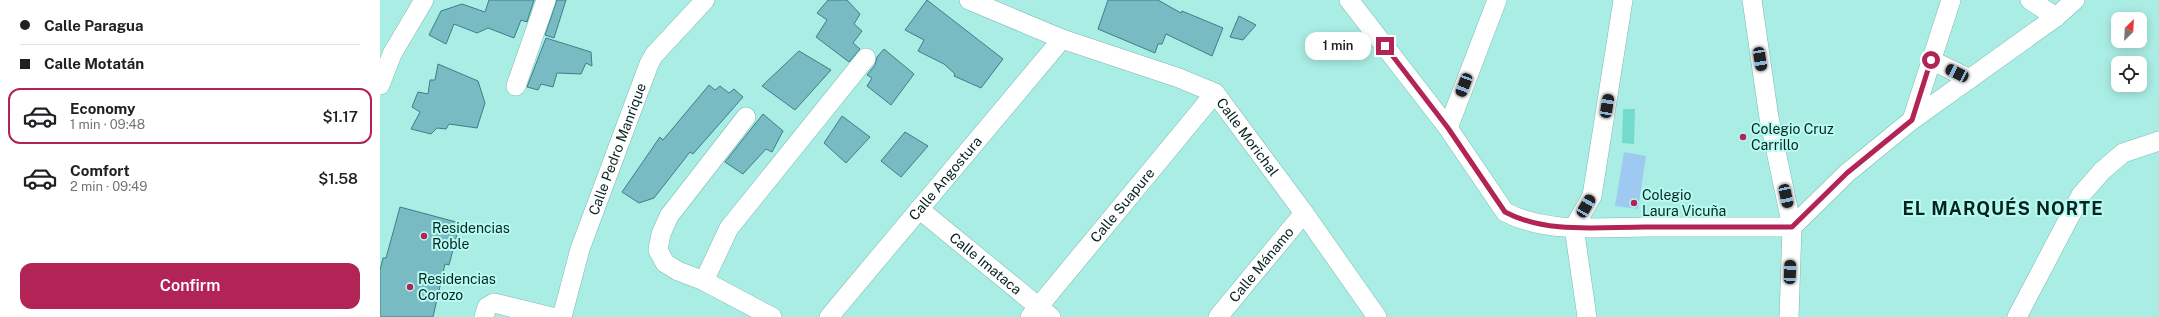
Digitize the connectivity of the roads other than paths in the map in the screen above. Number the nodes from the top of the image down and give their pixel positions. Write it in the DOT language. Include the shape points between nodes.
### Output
graph roads {
  1 [pos="424,0"];
  2 [pos="546,0"];
  3 [pos="705,0"];
  4 [pos="969,0"];
  5 [pos="1349,0"];
  6 [pos="1497,0"];
  7 [pos="1623,0"];
  8 [pos="1752,0"];
  9 [pos="1951,0"];
  10 [pos="2030,0"];
  11 [pos="2075,0"];
  12 [pos="2056,18"];
  13 [pos="1062,39"];
  14 [pos="866,58"];
  15 [pos="1931,60"];
  16 [pos="1970,79"];
  17 [pos="380,85"];
  18 [pos="516,86"];
  19 [pos="1215,93"];
  20 [pos="746,116"];
  21 [pos="1912,120"];
  22 [pos="1448,128"];
  23 [pos="2159,141"];
  24 [pos="919,209"];
  25 [pos="1304,213"];
  26 [pos="1574,227"];
  27 [pos="1792,227"];
  28 [pos="704,281"];
  29 [pos="1040,313"];
  30 [pos="484,317"];
  31 [pos="552,317"];
  32 [pos="562,317"];
  33 [pos="772,317"];
  34 [pos="829,317"];
  35 [pos="1218,317"];
  36 [pos="1377,317"];
  37 [pos="1587,317"];
  38 [pos="1789,317"];
  39 [pos="2017,317"];
  1 -- 17 [label="street" via="392,54"];
  2 -- 18 [label="street"];
  3 -- 32 [label="street, Calle Pedro Manrique" via="654,55 649,64 580,248"];
  4 -- 13 [label="street, Calle Morichal"];
  5 -- 22 [label="street"];
  6 -- 22 [label="street"];
  7 -- 26 [label="street" via="1592,196"];
  8 -- 27 [label="street" via="1769,118"];
  9 -- 15 [label="street"];
  10 -- 12 [label="street"];
  11 -- 12 [label="street"];
  12 -- 16 [label="street"];
  13 -- 19 [label="street, Calle Morichal" via="1179,78"];
  13 -- 24 [label="street, Calle Angostura"];
  14 -- 28 [label="street" via="729,228"];
  15 -- 16 [label="street"];
  15 -- 21 [label="street"];
  16 -- 21 [label="street"];
  19 -- 25 [label="street, Calle Morichal"];
  19 -- 29 [label="street, Calle Suapure"];
  20 -- 28 [label="street" via="669,216 661,234 658,250 665,263"];
  21 -- 27 [label="street" via="1847,173"];
  22 -- 26 [label="street" via="1505,212 1536,224"];
  23 -- 39 [label="street" via="2122,153 2081,195"];
  24 -- 29 [label="street, Calle Imataca"];
  24 -- 34 [label="street, Calle Angostura"];
  25 -- 35 [label="street, Calle Mánamo"];
  25 -- 36 [label="street, Calle Morichal"];
  26 -- 27 [label="street"];
  26 -- 37 [label="street"];
  27 -- 38 [label="street"];
  28 -- 33 [label="street"];
  30 -- 31 [label="street" via="487,307 494,303"];
}
